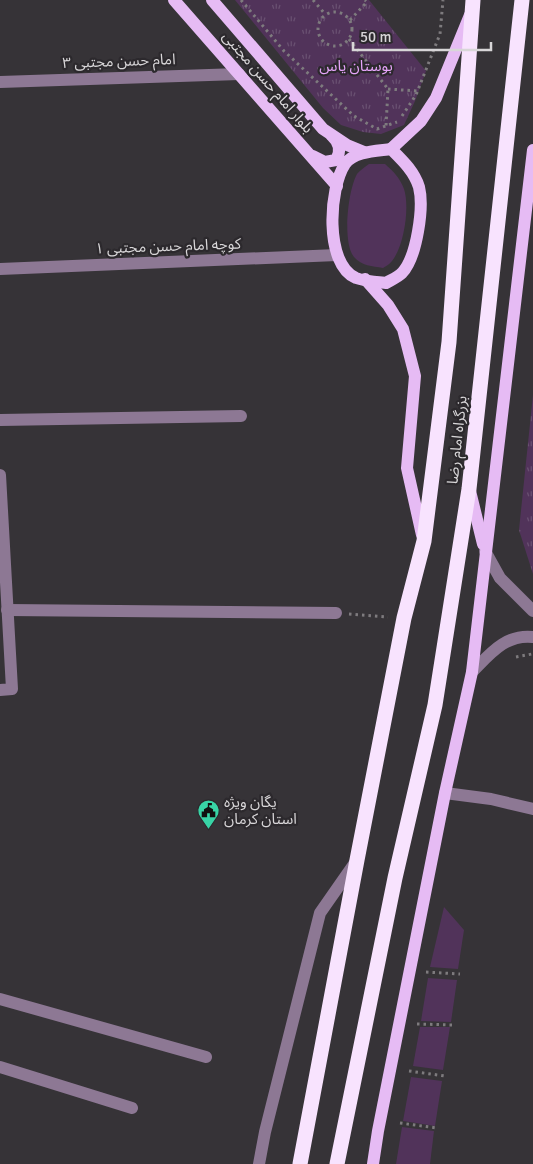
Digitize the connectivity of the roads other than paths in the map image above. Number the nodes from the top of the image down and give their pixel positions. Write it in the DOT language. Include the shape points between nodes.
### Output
graph roads {
  1 [pos="174,0"];
  2 [pos="212,0"];
  3 [pos="522,0"];
  4 [pos="472,5"];
  5 [pos="238,74"];
  6 [pos="0,82"];
  7 [pos="323,129"];
  8 [pos="304,148"];
  9 [pos="391,149"];
  10 [pos="533,150"];
  11 [pos="364,152"];
  12 [pos="337,186"];
  13 [pos="337,255"];
  14 [pos="0,269"];
  15 [pos="365,279"];
  16 [pos="241,416"];
  17 [pos="0,420"];
  18 [pos="0,475"];
  19 [pos="0,481"];
  20 [pos="469,489"];
  21 [pos="424,541"];
  22 [pos="485,551"];
  23 [pos="7,610"];
  24 [pos="533,611"];
  25 [pos="336,613"];
  26 [pos="533,637"];
  27 [pos="472,672"];
  28 [pos="6,690"];
  29 [pos="445,792"];
  30 [pos="533,809"];
  31 [pos="357,860"];
  32 [pos="0,998"];
  33 [pos="206,1057"];
  34 [pos="0,1067"];
  35 [pos="132,1108"];
  36 [pos="258,1164"];
  37 [pos="300,1164"];
  38 [pos="337,1164"];
  39 [pos="373,1164"];
  1 -- 5 [label="main road, بلوار امام حسن مجتبی"];
  2 -- 7 [label="main road, بلوار امام حسن مجتبی"];
  3 -- 20 [label="highway, بزرگراه امام رضا"];
  4 -- 9 [label="main road" via="436,98 421,121"];
  4 -- 21 [label="highway, بزرگراه امام رضا" via="449,342"];
  5 -- 6 [label="street, امام حسن مجتبی ۳"];
  5 -- 8 [label="main road, بلوار امام حسن مجتبی"];
  7 -- 8 [label="main road" via="335,138 340,153 336,160 325,162"];
  7 -- 11 [label="main road, بلوار امام حسن مجتبی"];
  8 -- 12 [label="main road, بلوار امام حسن مجتبی"];
  9 -- 11 [label="main road"];
  9 -- 15 [label="main road" via="411,169 419,187 420,220 415,250 403,272 386,283"];
  10 -- 22 [label="main road"];
  11 -- 12 [label="main road" via="346,163"];
  12 -- 13 [label="main road" via="333,214"];
  13 -- 14 [label="street, کوچه امام حسن مجتبی ۱"];
  13 -- 15 [label="main road" via="341,264 356,278"];
  15 -- 21 [label="main road" via="388,305 403,329 415,376 407,468"];
  16 -- 17 [label="street"];
  18 -- 19 [label="street"];
  19 -- 23 [label="street"];
  20 -- 22 [label="main road"];
  20 -- 38 [label="highway, بزرگراه امام رضا" via="435,705 395,878"];
  21 -- 31 [label="highway, بزرگراه امام رضا" via="404,618"];
  22 -- 24 [label="street" via="500,578"];
  22 -- 27 [label="main road"];
  23 -- 25 [label="street"];
  23 -- 28 [label="street"];
  26 -- 27 [label="street" via="523,636 503,642"];
  27 -- 29 [label="main road"];
  29 -- 30 [label="street"];
  29 -- 39 [label="main road"];
  31 -- 36 [label="street" via="320,912"];
  31 -- 37 [label="highway, بزرگراه امام رضا"];
  32 -- 33 [label="street"];
  34 -- 35 [label="street"];
}
